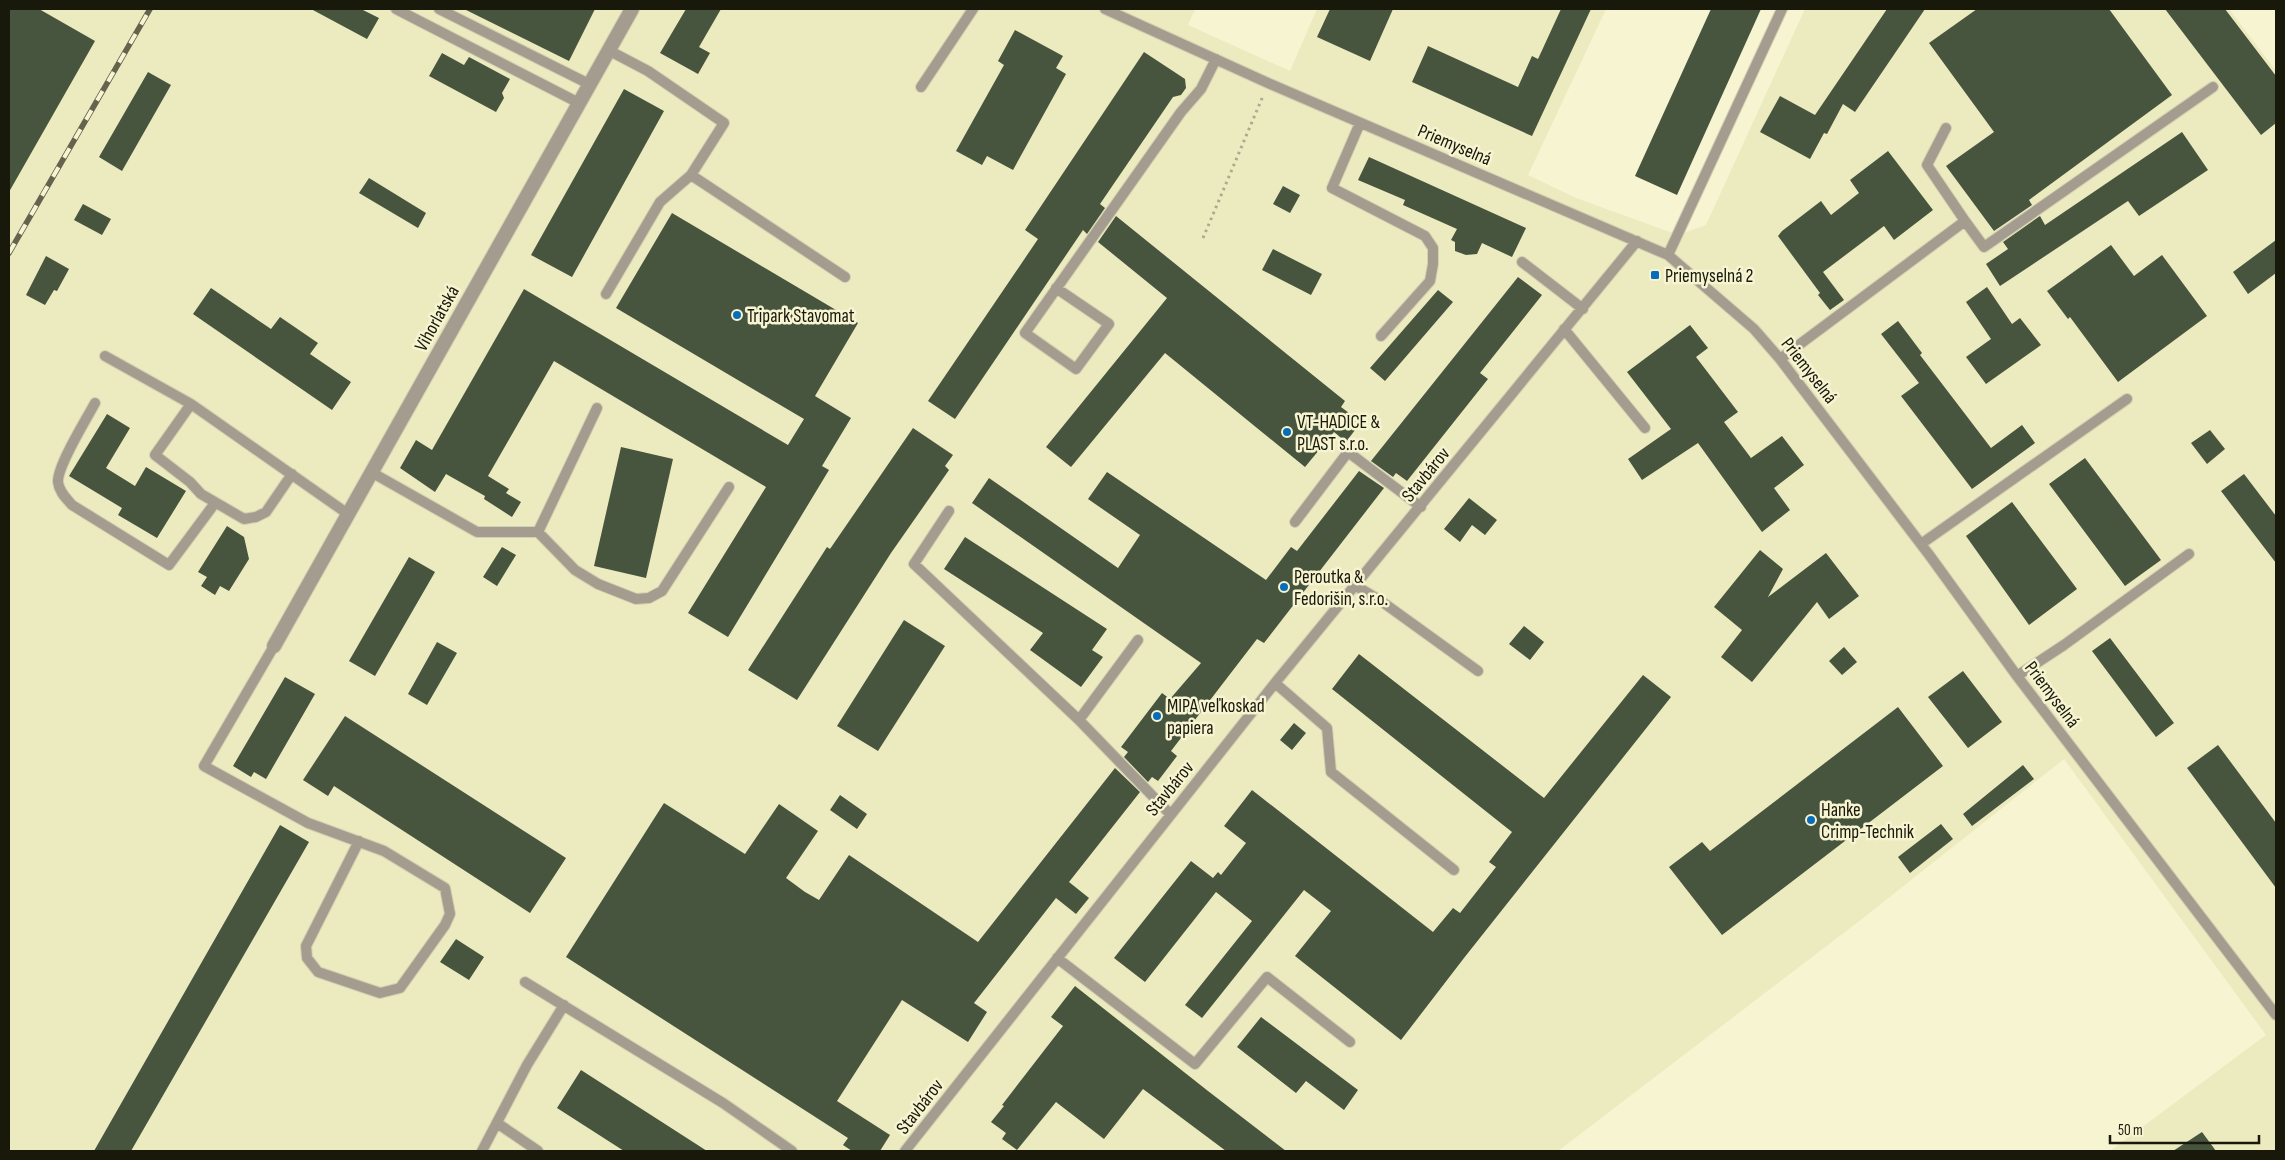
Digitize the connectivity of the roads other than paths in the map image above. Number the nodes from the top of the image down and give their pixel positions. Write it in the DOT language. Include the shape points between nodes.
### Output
graph roads {
  1 [pos="396,9"];
  2 [pos="439,9"];
  3 [pos="632,9"];
  4 [pos="973,9"];
  5 [pos="1105,9"];
  6 [pos="1782,9"];
  7 [pos="608,50"];
  8 [pos="1216,59"];
  9 [pos="589,84"];
  10 [pos="921,87"];
  11 [pos="2213,87"];
  12 [pos="579,103"];
  13 [pos="1360,123"];
  14 [pos="1946,128"];
  15 [pos="691,175"];
  16 [pos="1965,221"];
  17 [pos="1636,241"];
  18 [pos="1668,255"];
  19 [pos="1522,262"];
  20 [pos="845,277"];
  21 [pos="1056,288"];
  22 [pos="606,294"];
  23 [pos="1584,309"];
  24 [pos="1564,329"];
  25 [pos="1381,336"];
  26 [pos="105,356"];
  27 [pos="1780,359"];
  28 [pos="2127,399"];
  29 [pos="95,403"];
  30 [pos="191,404"];
  31 [pos="597,408"];
  32 [pos="1645,428"];
  33 [pos="371,472"];
  34 [pos="292,474"];
  35 [pos="730,487"];
  36 [pos="215,503"];
  37 [pos="1420,507"];
  38 [pos="950,511"];
  39 [pos="348,514"];
  40 [pos="1295,522"];
  41 [pos="538,532"];
  42 [pos="1921,544"];
  43 [pos="2189,554"];
  44 [pos="1356,586"];
  45 [pos="1138,640"];
  46 [pos="274,646"];
  47 [pos="1478,671"];
  48 [pos="2017,676"];
  49 [pos="1275,682"];
  50 [pos="1079,720"];
  51 [pos="1170,814"];
  52 [pos="359,841"];
  53 [pos="1454,870"];
  54 [pos="1057,958"];
  55 [pos="525,982"];
  56 [pos="564,1006"];
  57 [pos="2276,1014"];
  58 [pos="1350,1042"];
  59 [pos="497,1123"];
  60 [pos="482,1151"];
  61 [pos="538,1151"];
  62 [pos="792,1151"];
  63 [pos="905,1151"];
  1 -- 12 [label="lane"];
  2 -- 9 [label="lane"];
  3 -- 7 [label="street, Vihorlatská"];
  4 -- 10 [label="lane"];
  5 -- 8 [label="lane, Priemyselná"];
  6 -- 18 [label="lane"];
  7 -- 9 [label="street, Vihorlatská"];
  7 -- 15 [label="lane" via="648,71 724,123"];
  8 -- 13 [label="lane, Priemyselná"];
  8 -- 21 [label="lane" via="1201,89 1181,112"];
  9 -- 12 [label="street, Vihorlatská"];
  11 -- 16 [label="lane" via="1984,247"];
  12 -- 33 [label="street, Vihorlatská"];
  13 -- 17 [label="lane, Priemyselná"];
  13 -- 25 [label="lane" via="1332,188 1425,236 1433,248 1430,281"];
  14 -- 16 [label="lane" via="1927,165"];
  15 -- 20 [label="lane"];
  15 -- 22 [label="lane" via="660,202"];
  16 -- 27 [label="lane"];
  17 -- 18 [label="lane, Priemyselná"];
  17 -- 23 [label="lane, Stavbárov"];
  18 -- 27 [label="lane, Priemyselná" via="1754,329"];
  19 -- 23 [label="lane"];
  21 -- 21 [label="lane" via="1109,324 1076,369 1025,333"];
  23 -- 24 [label="lane, Stavbárov"];
  24 -- 32 [label="lane"];
  24 -- 37 [label="lane, Stavbárov"];
  26 -- 30 [label="lane"];
  27 -- 42 [label="lane, Priemyselná"];
  28 -- 42 [label="lane"];
  29 -- 36 [label="lane" via="60,470 58,482 61,492 72,505 169,566"];
  30 -- 34 [label="lane"];
  30 -- 36 [label="lane" via="155,455"];
  31 -- 41 [label="lane"];
  33 -- 39 [label="street, Vihorlatská"];
  33 -- 41 [label="lane" via="477,532"];
  34 -- 36 [label="lane" via="266,512 256,517 244,519"];
  34 -- 39 [label="lane"];
  35 -- 41 [label="lane" via="662,591 649,598 636,599 598,584 575,570"];
  37 -- 40 [label="lane" via="1348,452"];
  37 -- 44 [label="lane, Stavbárov"];
  38 -- 50 [label="lane" via="914,564"];
  39 -- 46 [label="street, Vihorlatská"];
  42 -- 48 [label="lane, Priemyselná"];
  43 -- 48 [label="lane" via="2064,646"];
  44 -- 47 [label="lane"];
  44 -- 49 [label="lane, Stavbárov"];
  45 -- 50 [label="lane"];
  46 -- 52 [label="lane" via="204,766 308,823"];
  48 -- 57 [label="lane, Priemyselná"];
  49 -- 51 [label="lane, Stavbárov"];
  49 -- 53 [label="lane" via="1327,728 1331,772"];
  50 -- 51 [label="lane"];
  51 -- 54 [label="lane, Stavbárov"];
  52 -- 52 [label="lane" via="384,850 445,888 449,902 450,914 445,925 400,988 380,993 318,972 307,958 306,946"];
  54 -- 58 [label="lane" via="1195,1064 1267,976"];
  54 -- 63 [label="lane, Stavbárov"];
  55 -- 56 [label="lane"];
  56 -- 59 [label="lane"];
  56 -- 62 [label="lane" via="722,1103"];
  59 -- 60 [label="lane"];
  59 -- 61 [label="lane"];
}
